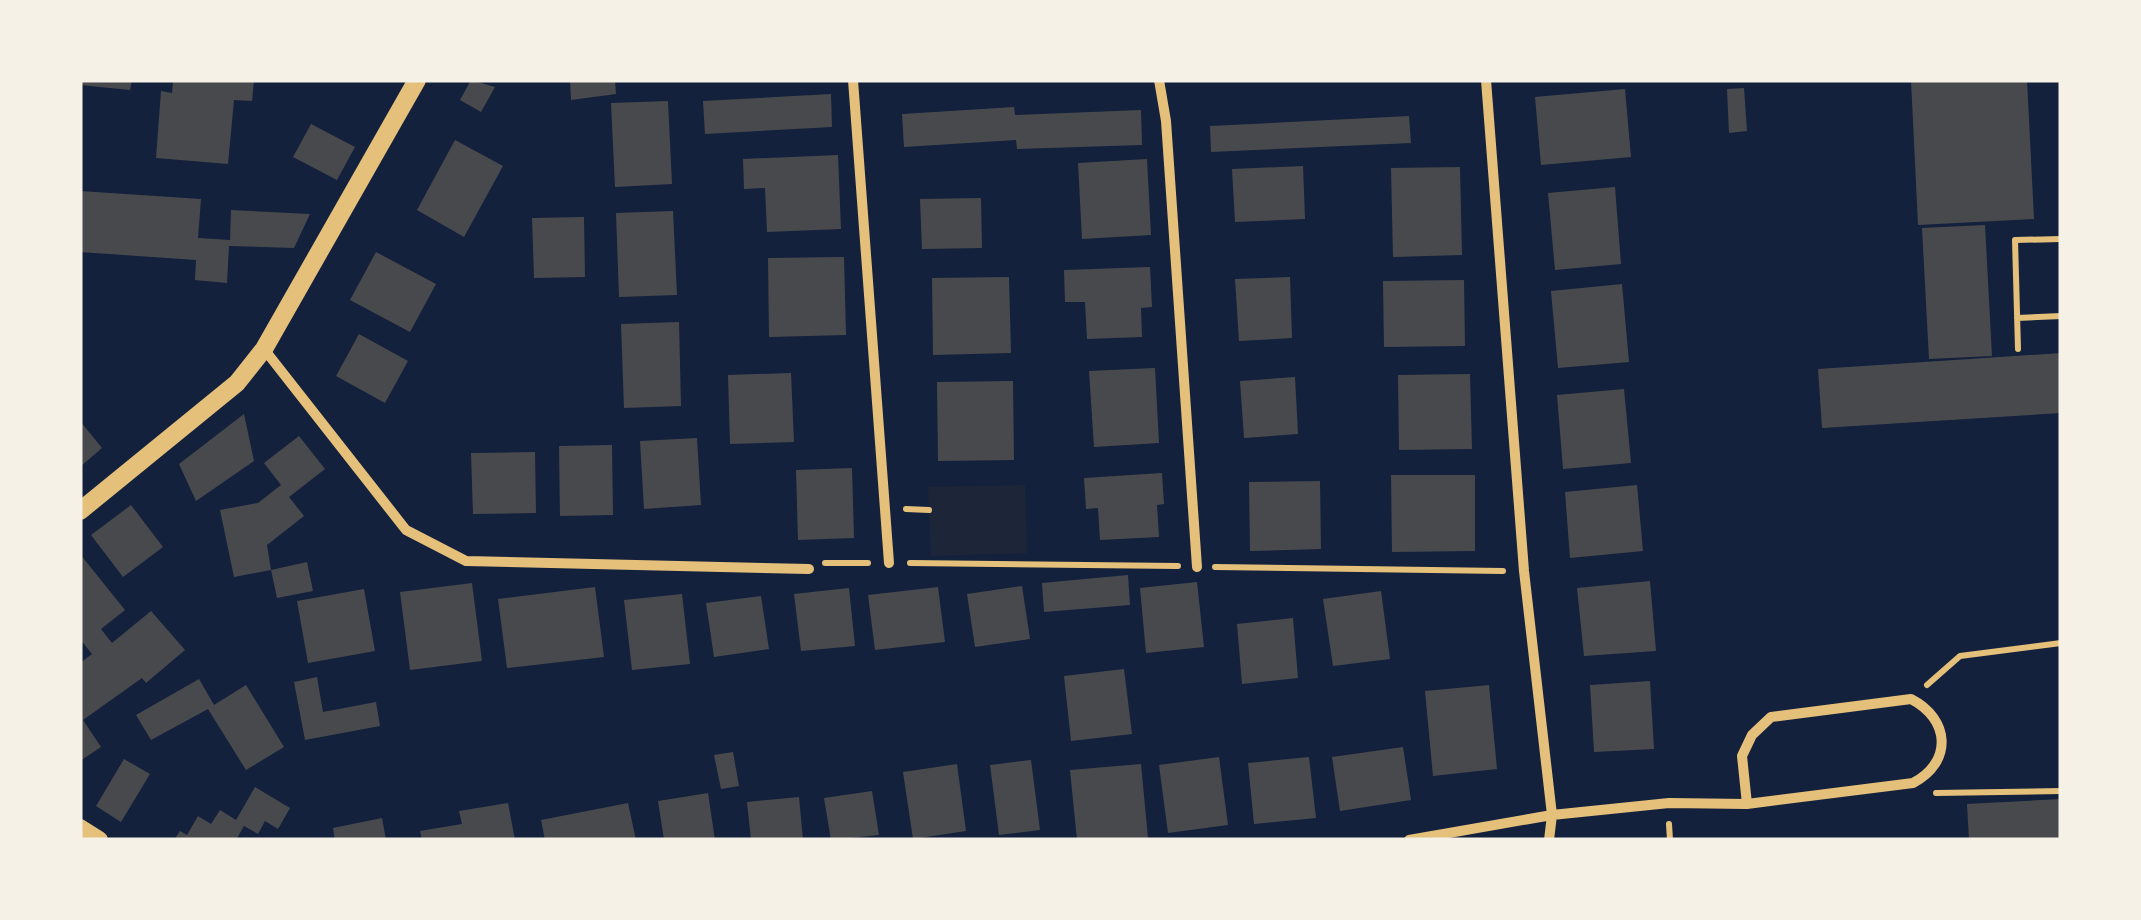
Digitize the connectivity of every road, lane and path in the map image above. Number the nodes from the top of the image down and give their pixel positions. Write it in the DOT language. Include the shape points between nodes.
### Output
graph roads {
  1 [pos="417,80"];
  2 [pos="853,80"];
  3 [pos="1159,80"];
  4 [pos="1486,80"];
  5 [pos="2061,239"];
  6 [pos="2061,316"];
  7 [pos="2017,318"];
  8 [pos="264,348"];
  9 [pos="2018,349"];
  10 [pos="80,511"];
  11 [pos="889,563"];
  12 [pos="1197,566"];
  13 [pos="809,569"];
  14 [pos="1524,571"];
  15 [pos="2061,644"];
  16 [pos="1911,699"];
  17 [pos="1913,783"];
  18 [pos="2061,792"];
  19 [pos="1746,804"];
  20 [pos="1552,814"];
  21 [pos="80,828"];
  22 [pos="99,840"];
  23 [pos="1409,840"];
  24 [pos="1549,840"];
  1 -- 8 [label="street"];
  2 -- 11 [label="street"];
  3 -- 12 [label="street"];
  4 -- 14 [label="street"];
  5 -- 7 [label="path" via="2014,240"];
  6 -- 7 [label="path"];
  7 -- 9 [label="path"];
  8 -- 10 [label="street" via="237,383"];
  8 -- 13 [label="street" via="406,530 466,561"];
  11 -- 12 [label="path"];
  11 -- 13 [label="path" via="817,562"];
  12 -- 14 [label="path"];
  14 -- 20 [label="street"];
  15 -- 16 [label="path" via="1960,656"];
  16 -- 17 [label="street" via="1929,708 1944,737 1941,757"];
  16 -- 19 [label="street" via="1771,718 1742,756"];
  17 -- 18 [label="path" via="1929,793"];
  17 -- 19 [label="street"];
  19 -- 20 [label="street"];
  20 -- 23 [label="street"];
  20 -- 24 [label="street"];
  21 -- 22 [label="street"];
}
